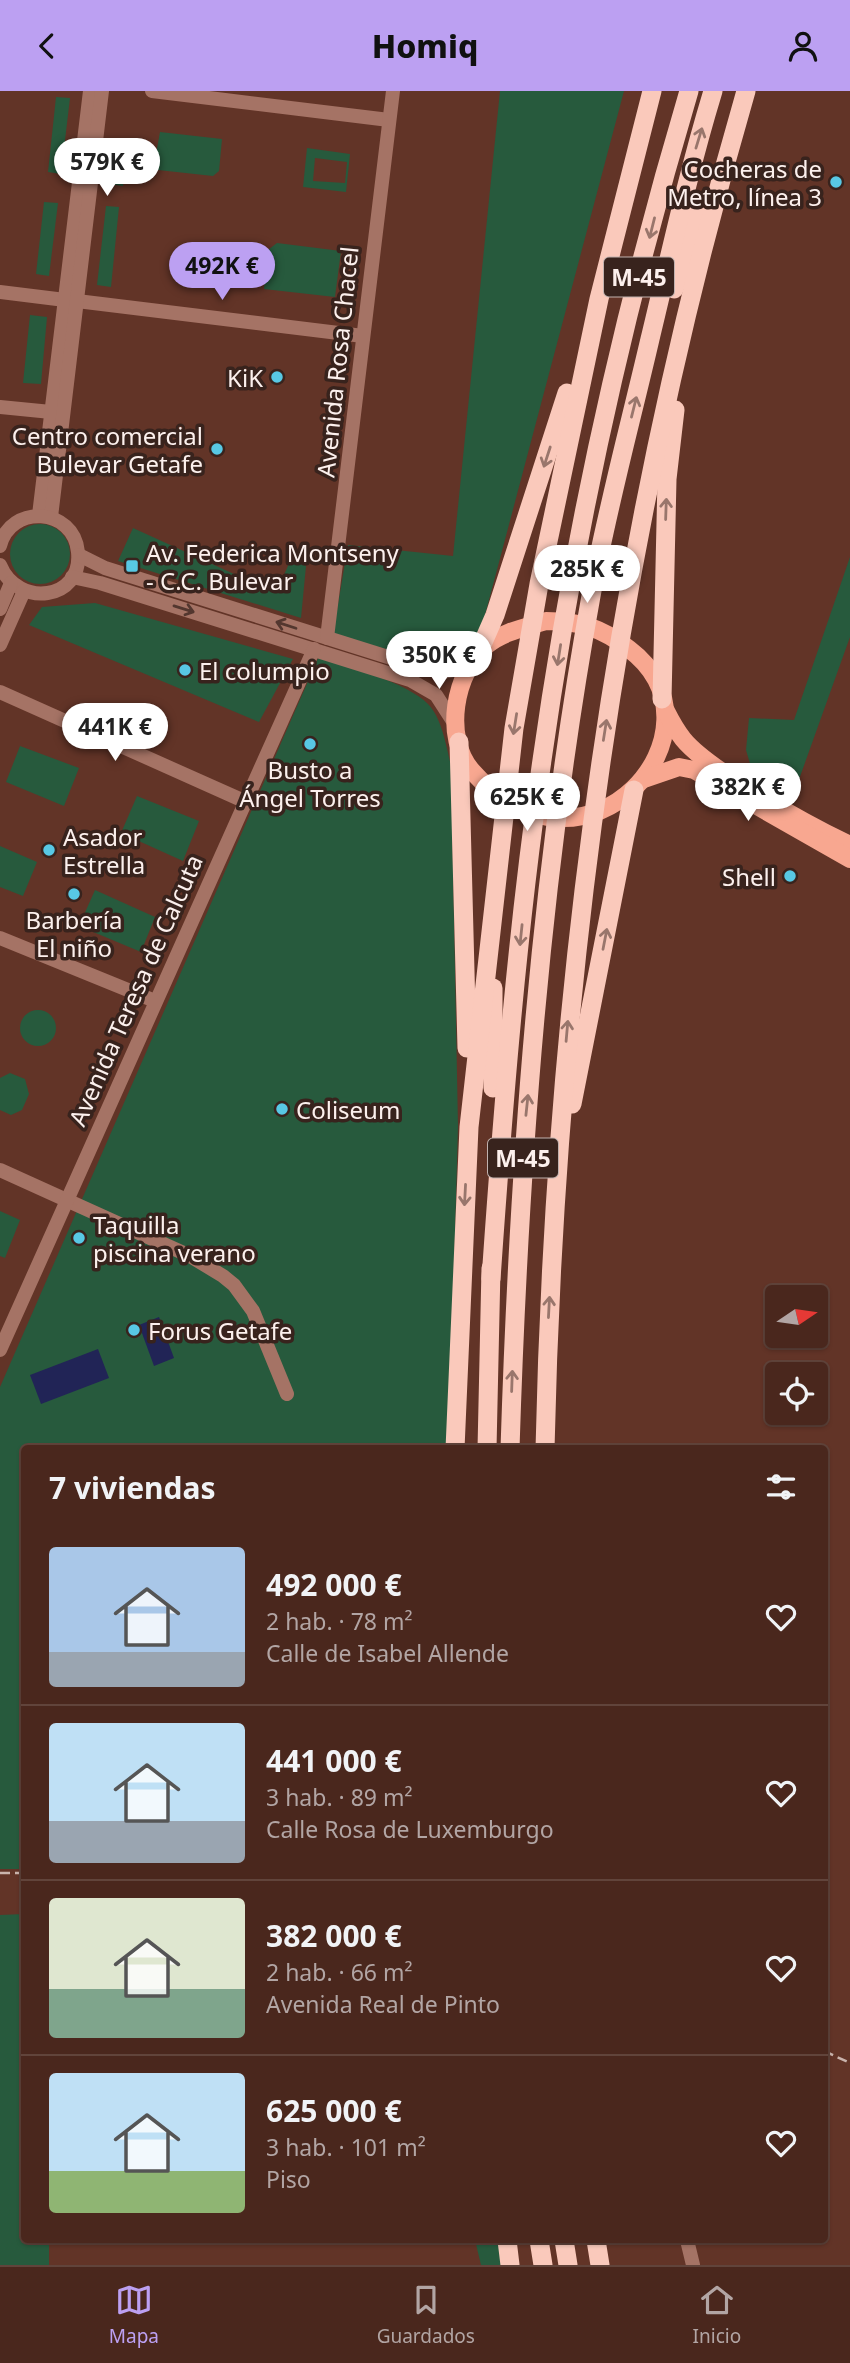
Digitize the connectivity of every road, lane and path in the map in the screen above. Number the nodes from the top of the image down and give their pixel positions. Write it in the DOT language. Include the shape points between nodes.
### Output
graph roads {
  1 [pos="90,91"];
  2 [pos="102,91"];
  3 [pos="152,91"];
  4 [pos="393,91"];
  5 [pos="652,91"];
  6 [pos="689,91"];
  7 [pos="713,91"];
  8 [pos="736,91"];
  9 [pos="746,91"];
  10 [pos="263,97"];
  11 [pos="389,120"];
  12 [pos="0,292"];
  13 [pos="599,299"];
  14 [pos="71,300"];
  15 [pos="686,318"];
  16 [pos="363,336"];
  17 [pos="643,372"];
  18 [pos="0,407"];
  19 [pos="51,412"];
  20 [pos="45,517"];
  21 [pos="2,538"];
  22 [pos="79,555"];
  23 [pos="0,565"];
  24 [pos="72,577"];
  25 [pos="11,583"];
  26 [pos="24,591"];
  27 [pos="0,609"];
  28 [pos="327,638"];
  29 [pos="0,645"];
  30 [pos="314,649"];
  31 [pos="476,655"];
  32 [pos="423,668"];
  33 [pos="0,692"];
  34 [pos="662,703"];
  35 [pos="457,734"];
  36 [pos="639,784"];
  37 [pos="244,801"];
  38 [pos="850,845"];
  39 [pos="850,859"];
  40 [pos="491,914"];
  41 [pos="0,938"];
  42 [pos="155,1002"];
  43 [pos="469,1127"];
  44 [pos="0,1170"];
  45 [pos="66,1200"];
  46 [pos="553,1223"];
  47 [pos="491,1279"];
  48 [pos="0,1350"];
  49 [pos="287,1394"];
  50 [pos="454,1445"];
  51 [pos="487,1445"];
  52 [pos="510,1445"];
  53 [pos="545,1445"];
  54 [pos="507,2243"];
  55 [pos="539,2243"];
  56 [pos="596,2243"];
  57 [pos="688,2243"];
  58 [pos="510,2265"];
  59 [pos="542,2265"];
  60 [pos="600,2265"];
  61 [pos="693,2265"];
  1 -- 14 [label="street"];
  2 -- 14 [label="street"];
  3 -- 10 [label="street"];
  4 -- 11 [label="street, Avenida Rosa Chacel"];
  5 -- 13 [label="highway"];
  6 -- 47 [label="highway, M-45, one-way" via="620,352 570,587 528,867 501,1126"];
  17 -- 7 [label="highway, M-45, one-way"];
  8 -- 17 [label="highway" via="655,350"];
  9 -- 15 [label="highway"];
  10 -- 11 [label="street"];
  11 -- 16 [label="street, Avenida Rosa Chacel"];
  12 -- 14 [label="street"];
  13 -- 31 [label="highway, one-way" via="495,615"];
  13 -- 40 [label="highway, one-way" via="539,584 514,728"];
  14 -- 16 [label="street"];
  14 -- 19 [label="street"];
  14 -- 20 [label="street"];
  34 -- 15 [label="highway, one-way" via="667,479"];
  46 -- 15 [label="highway, one-way" via="585,870 625,599"];
  16 -- 28 [label="street, Avenida Rosa Chacel"];
  52 -- 17 [label="highway, M-45, one-way" via="525,1126 550,868 592,593"];
  18 -- 19 [label="street"];
  19 -- 20 [label="street"];
  20 -- 21 [label="street" via="16,522"];
  20 -- 22 [label="street" via="64,524"];
  22 -- 24 [label="street"];
  28 -- 22 [label="street, one-way" via="105,568"];
  23 -- 25 [label="street"];
  24 -- 26 [label="street" via="56,591 35,595"];
  24 -- 30 [label="street, one-way"];
  25 -- 26 [label="street"];
  25 -- 27 [label="street"];
  26 -- 29 [label="street"];
  28 -- 32 [label="street"];
  30 -- 35 [label="street" via="423,686 443,704"];
  30 -- 37 [label="street, Avenida Teresa de Calcuta"];
  31 -- 32 [label="street"];
  31 -- 32 [label="street" via="442,672"];
  31 -- 34 [label="main road" via="513,632 546,621 575,621 605,631 633,652 650,671"];
  31 -- 35 [label="main road" via="458,695"];
  33 -- 37 [label="street"];
  34 -- 36 [label="main road" via="662,746"];
  34 -- 38 [label="main road" via="683,739 703,757"];
  35 -- 36 [label="main road" via="469,768 491,792 520,811 545,818 574,818 602,810"];
  35 -- 43 [label="highway"];
  36 -- 39 [label="main road" via="679,767 694,770"];
  46 -- 36 [label="highway, one-way" via="570,1114"];
  37 -- 42 [label="street, Avenida Teresa de Calcuta"];
  40 -- 43 [label="highway"];
  40 -- 47 [label="highway" via="495,1046 489,1183"];
  41 -- 42 [label="street"];
  42 -- 45 [label="street, Avenida Teresa de Calcuta"];
  43 -- 50 [label="highway, one-way"];
  44 -- 45 [label="street"];
  45 -- 48 [label="street, Avenida Teresa de Calcuta"];
  45 -- 49 [label="street" via="190,1256 234,1285 253,1311"];
  53 -- 46 [label="highway, one-way"];
  47 -- 51 [label="highway, M-45"];
  54 -- 58 [label="highway"];
  55 -- 59 [label="highway"];
  56 -- 60 [label="highway"];
  57 -- 61 [label="street"];
}
